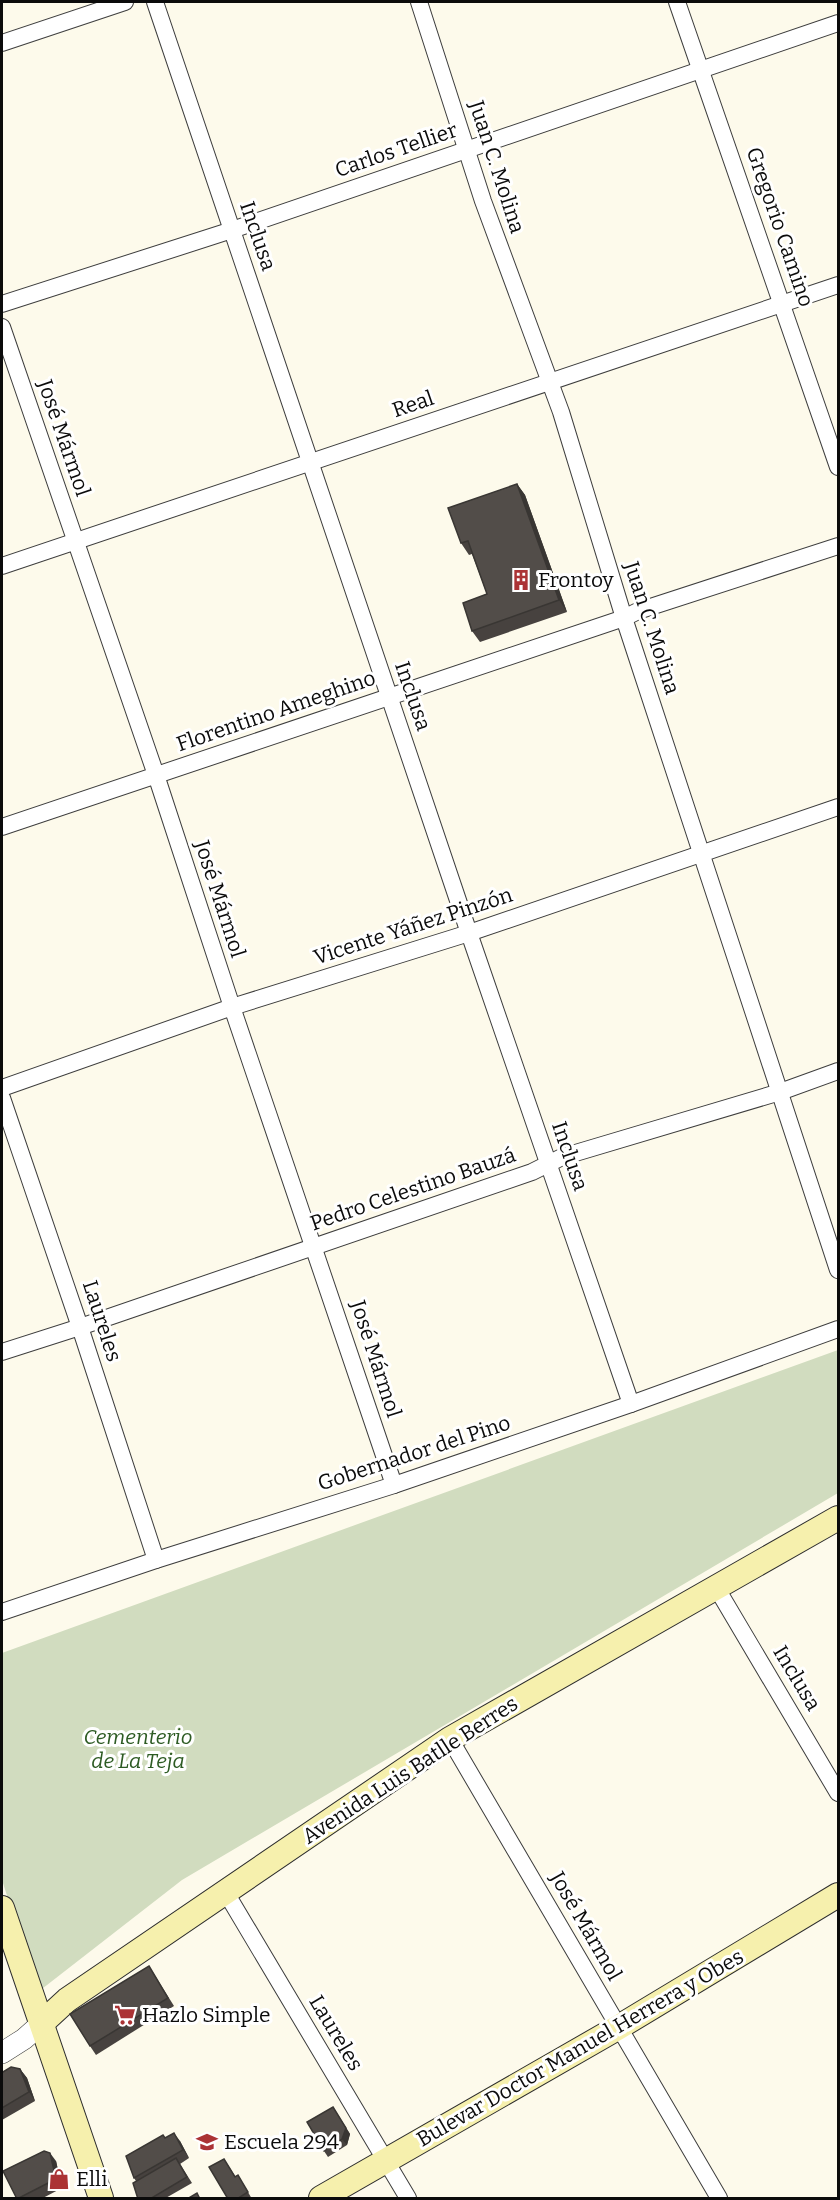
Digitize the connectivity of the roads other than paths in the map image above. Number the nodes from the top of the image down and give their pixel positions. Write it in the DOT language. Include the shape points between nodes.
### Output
graph roads {
  1 [pos="125,2"];
  2 [pos="155,2"];
  3 [pos="418,2"];
  4 [pos="678,2"];
  5 [pos="838,23"];
  6 [pos="2,43"];
  7 [pos="702,70"];
  8 [pos="468,149"];
  9 [pos="232,230"];
  10 [pos="838,285"];
  11 [pos="2,304"];
  12 [pos="783,304"];
  13 [pos="2,327"];
  14 [pos="548,382"];
  15 [pos="310,462"];
  16 [pos="838,467"];
  17 [pos="77,541"];
  18 [pos="838,546"];
  19 [pos="2,566"];
  20 [pos="624,618"];
  21 [pos="390,696"];
  22 [pos="156,775"];
  23 [pos="838,807"];
  24 [pos="2,827"];
  25 [pos="702,852"];
  26 [pos="469,933"];
  27 [pos="232,1007"];
  28 [pos="838,1071"];
  29 [pos="2,1088"];
  30 [pos="780,1092"];
  31 [pos="2,1098"];
  32 [pos="549,1164"];
  33 [pos="314,1246"];
  34 [pos="838,1270"];
  35 [pos="80,1327"];
  36 [pos="838,1329"];
  37 [pos="2,1352"];
  38 [pos="631,1404"];
  39 [pos="394,1485"];
  40 [pos="838,1518"];
  41 [pos="156,1560"];
  42 [pos="716,1587"];
  43 [pos="2,1612"];
  44 [pos="450,1738"];
  45 [pos="838,1793"];
  46 [pos="225,1891"];
  47 [pos="838,1895"];
  48 [pos="2,1908"];
  49 [pos="42,2022"];
  50 [pos="619,2027"];
  51 [pos="2,2053"];
  52 [pos="386,2161"];
  53 [pos="100,2199"];
  54 [pos="321,2199"];
  55 [pos="408,2199"];
  56 [pos="719,2199"];
  1 -- 6 [label="street"];
  2 -- 9 [label="street, Inclusa"];
  3 -- 8 [label="street, Juan C. Molina"];
  4 -- 7 [label="street, Gregorio Camino"];
  5 -- 7 [label="street, Carlos Tellier"];
  7 -- 8 [label="street, Carlos Tellier"];
  7 -- 12 [label="street, Gregorio Camino"];
  8 -- 9 [label="street, Carlos Tellier"];
  8 -- 14 [label="street, Juan C. Molina"];
  9 -- 11 [label="street, Carlos Tellier"];
  9 -- 15 [label="street, Inclusa"];
  10 -- 12 [label="street, Real"];
  12 -- 14 [label="street, Real"];
  12 -- 16 [label="street, Gregorio Camino"];
  13 -- 17 [label="street, José Mármol"];
  14 -- 15 [label="street, Real"];
  14 -- 20 [label="street, Juan C. Molina" via="561,412"];
  15 -- 17 [label="street, Real"];
  15 -- 21 [label="street, Inclusa"];
  17 -- 19 [label="street, Real"];
  17 -- 22 [label="street, José Mármol"];
  18 -- 20 [label="street, Florentino Ameghino"];
  20 -- 21 [label="street, Florentino Ameghino"];
  20 -- 25 [label="street, Juan C. Molina"];
  21 -- 22 [label="street, Florentino Ameghino"];
  21 -- 26 [label="street, Inclusa"];
  22 -- 24 [label="street, Florentino Ameghino"];
  22 -- 27 [label="street, José Mármol"];
  23 -- 25 [label="street, Vicente Yáñez Pinzón"];
  25 -- 26 [label="street, Vicente Yáñez Pinzón"];
  25 -- 30 [label="street, Juan C. Molina"];
  26 -- 27 [label="street, Vicente Yáñez Pinzón"];
  26 -- 32 [label="street, Inclusa"];
  27 -- 29 [label="street, Vicente Yáñez Pinzón"];
  27 -- 33 [label="street, José Mármol"];
  28 -- 30 [label="street, Pedro Celestino Bauzá"];
  30 -- 32 [label="street, Pedro Celestino Bauzá"];
  30 -- 34 [label="street, Juan C. Molina"];
  31 -- 35 [label="street, Laureles"];
  32 -- 33 [label="street, Pedro Celestino Bauzá"];
  32 -- 38 [label="street, Inclusa"];
  33 -- 35 [label="street, Pedro Celestino Bauzá"];
  33 -- 39 [label="street, José Mármol"];
  35 -- 37 [label="street, Pedro Celestino Bauzá"];
  35 -- 41 [label="street, Laureles"];
  36 -- 38 [label="street, Gobernador del Pino"];
  38 -- 39 [label="street, Gobernador del Pino"];
  39 -- 41 [label="street, Gobernador del Pino"];
  40 -- 42 [label="main road, Avenida Luis Batlle Berres"];
  41 -- 43 [label="street, Gobernador del Pino"];
  42 -- 44 [label="main road, Avenida Luis Batlle Berres"];
  42 -- 45 [label="street, Inclusa"];
  44 -- 46 [label="main road, Avenida Luis Batlle Berres"];
  44 -- 50 [label="street, José Mármol"];
  46 -- 49 [label="main road, Avenida Luis Batlle Berres" via="67,2000"];
  46 -- 52 [label="street, Laureles"];
  47 -- 50 [label="main road, Bulevar Doctor Manuel Herrera y Obes"];
  48 -- 49 [label="main road"];
  49 -- 51 [label="street, Avenida Luis Batlle Berres"];
  49 -- 53 [label="main road"];
  50 -- 52 [label="main road, Bulevar Doctor Manuel Herrera y Obes"];
  50 -- 56 [label="street, José Mármol"];
  52 -- 54 [label="main road, Bulevar Doctor Manuel Herrera y Obes"];
  52 -- 55 [label="street, Laureles"];
}
